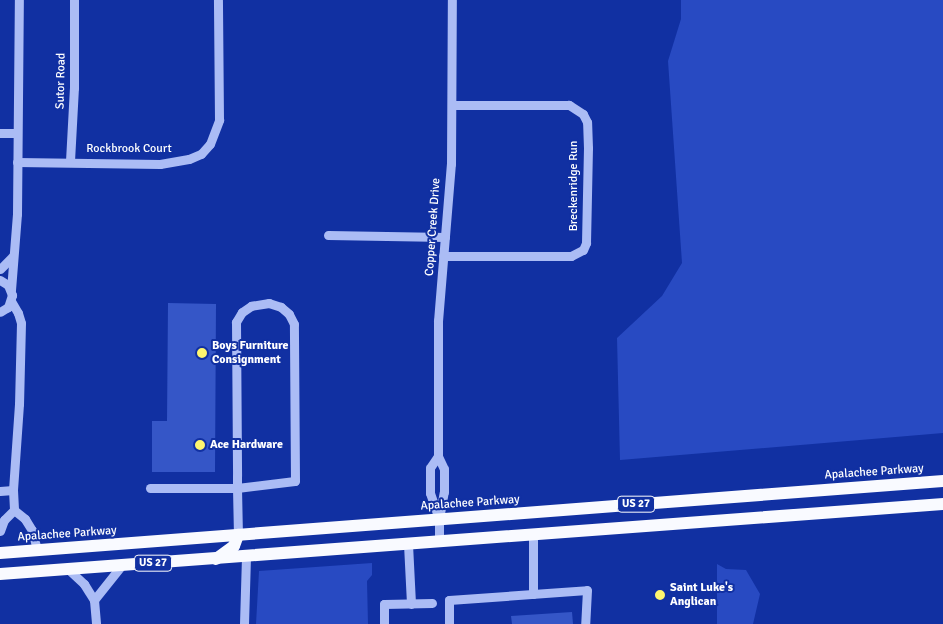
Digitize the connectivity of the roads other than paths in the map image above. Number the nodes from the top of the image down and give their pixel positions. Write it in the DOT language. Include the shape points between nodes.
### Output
graph roads {
  1 [pos="19,0"];
  2 [pos="74,0"];
  3 [pos="218,0"];
  4 [pos="452,0"];
  5 [pos="452,105"];
  6 [pos="0,133"];
  7 [pos="17,133"];
  8 [pos="70,161"];
  9 [pos="17,162"];
  10 [pos="328,235"];
  11 [pos="445,237"];
  12 [pos="13,256"];
  13 [pos="444,256"];
  14 [pos="0,269"];
  15 [pos="0,280"];
  16 [pos="11,290"];
  17 [pos="11,302"];
  18 [pos="0,312"];
  19 [pos="438,456"];
  20 [pos="943,481"];
  21 [pos="150,488"];
  22 [pos="237,488"];
  23 [pos="833,489"];
  24 [pos="13,490"];
  25 [pos="0,491"];
  26 [pos="943,504"];
  27 [pos="14,510"];
  28 [pos="834,512"];
  29 [pos="439,519"];
  30 [pos="0,531"];
  31 [pos="270,533"];
  32 [pos="533,534"];
  33 [pos="238,535"];
  34 [pos="439,542"];
  35 [pos="408,544"];
  36 [pos="37,550"];
  37 [pos="0,553"];
  38 [pos="246,556"];
  39 [pos="216,559"];
  40 [pos="121,566"];
  41 [pos="69,570"];
  42 [pos="0,574"];
  43 [pos="533,594"];
  44 [pos="94,600"];
  45 [pos="432,603"];
  46 [pos="410,604"];
  47 [pos="96,624"];
  48 [pos="244,624"];
  49 [pos="384,624"];
  50 [pos="449,624"];
  51 [pos="585,624"];
  1 -- 7 [label="street"];
  2 -- 8 [label="street, Sutor Road"];
  3 -- 8 [label="street, Rockbrook Court" via="219,120 216,133 201,154 167,164"];
  4 -- 5 [label="street, Copper Creek Drive"];
  5 -- 11 [label="street, Copper Creek Drive"];
  5 -- 13 [label="street, Breckenridge Run" via="569,105 583,114 587,122 588,148 586,243 583,250 571,256"];
  6 -- 7 [label="street"];
  7 -- 9 [label="street"];
  8 -- 9 [label="street, Rockbrook Court"];
  9 -- 12 [label="street"];
  10 -- 11 [label="street"];
  11 -- 13 [label="street, Copper Creek Drive"];
  12 -- 14 [label="street"];
  12 -- 16 [label="street"];
  13 -- 19 [label="street, Copper Creek Drive" via="438,321"];
  15 -- 16 [label="street"];
  16 -- 17 [label="street"];
  17 -- 18 [label="street"];
  17 -- 24 [label="street" via="21,323"];
  19 -- 29 [label="street, Copper Creek Drive" via="444,469"];
  19 -- 29 [label="street, Copper Creek Drive" via="430,468 430,493"];
  20 -- 23 [label="main road, Apalachee Parkway / US 27"];
  21 -- 22 [label="street"];
  22 -- 22 [label="street" via="295,481 294,324 286,311 269,302 251,306 236,322"];
  22 -- 33 [label="street"];
  23 -- 28 [label="main road"];
  23 -- 29 [label="main road, Apalachee Parkway / US 27"];
  24 -- 25 [label="street"];
  24 -- 27 [label="street"];
  26 -- 28 [label="main road, US 27"];
  27 -- 30 [label="street" via="4,520"];
  27 -- 36 [label="street" via="32,530"];
  28 -- 32 [label="main road, US 27"];
  29 -- 31 [label="main road, Apalachee Parkway / US 27"];
  29 -- 34 [label="street, Copper Creek Drive"];
  31 -- 33 [label="main road, Apalachee Parkway / US 27"];
  31 -- 38 [label="main road" via="251,543"];
  32 -- 34 [label="main road, US 27"];
  32 -- 43 [label="street"];
  33 -- 36 [label="main road, Apalachee Parkway / US 27"];
  33 -- 39 [label="main road" via="234,546"];
  34 -- 35 [label="main road, US 27"];
  35 -- 38 [label="main road, US 27"];
  35 -- 46 [label="street"];
  36 -- 37 [label="main road, Apalachee Parkway / US 27"];
  38 -- 39 [label="main road, US 27"];
  38 -- 48 [label="street"];
  39 -- 40 [label="main road, US 27"];
  40 -- 41 [label="main road, US 27"];
  40 -- 44 [label="street"];
  41 -- 42 [label="main road, US 27"];
  41 -- 44 [label="street" via="84,584"];
  43 -- 50 [label="street" via="449,600"];
  43 -- 51 [label="street" via="587,590"];
  44 -- 47 [label="street"];
  45 -- 46 [label="street"];
  46 -- 49 [label="street" via="384,604"];
}
